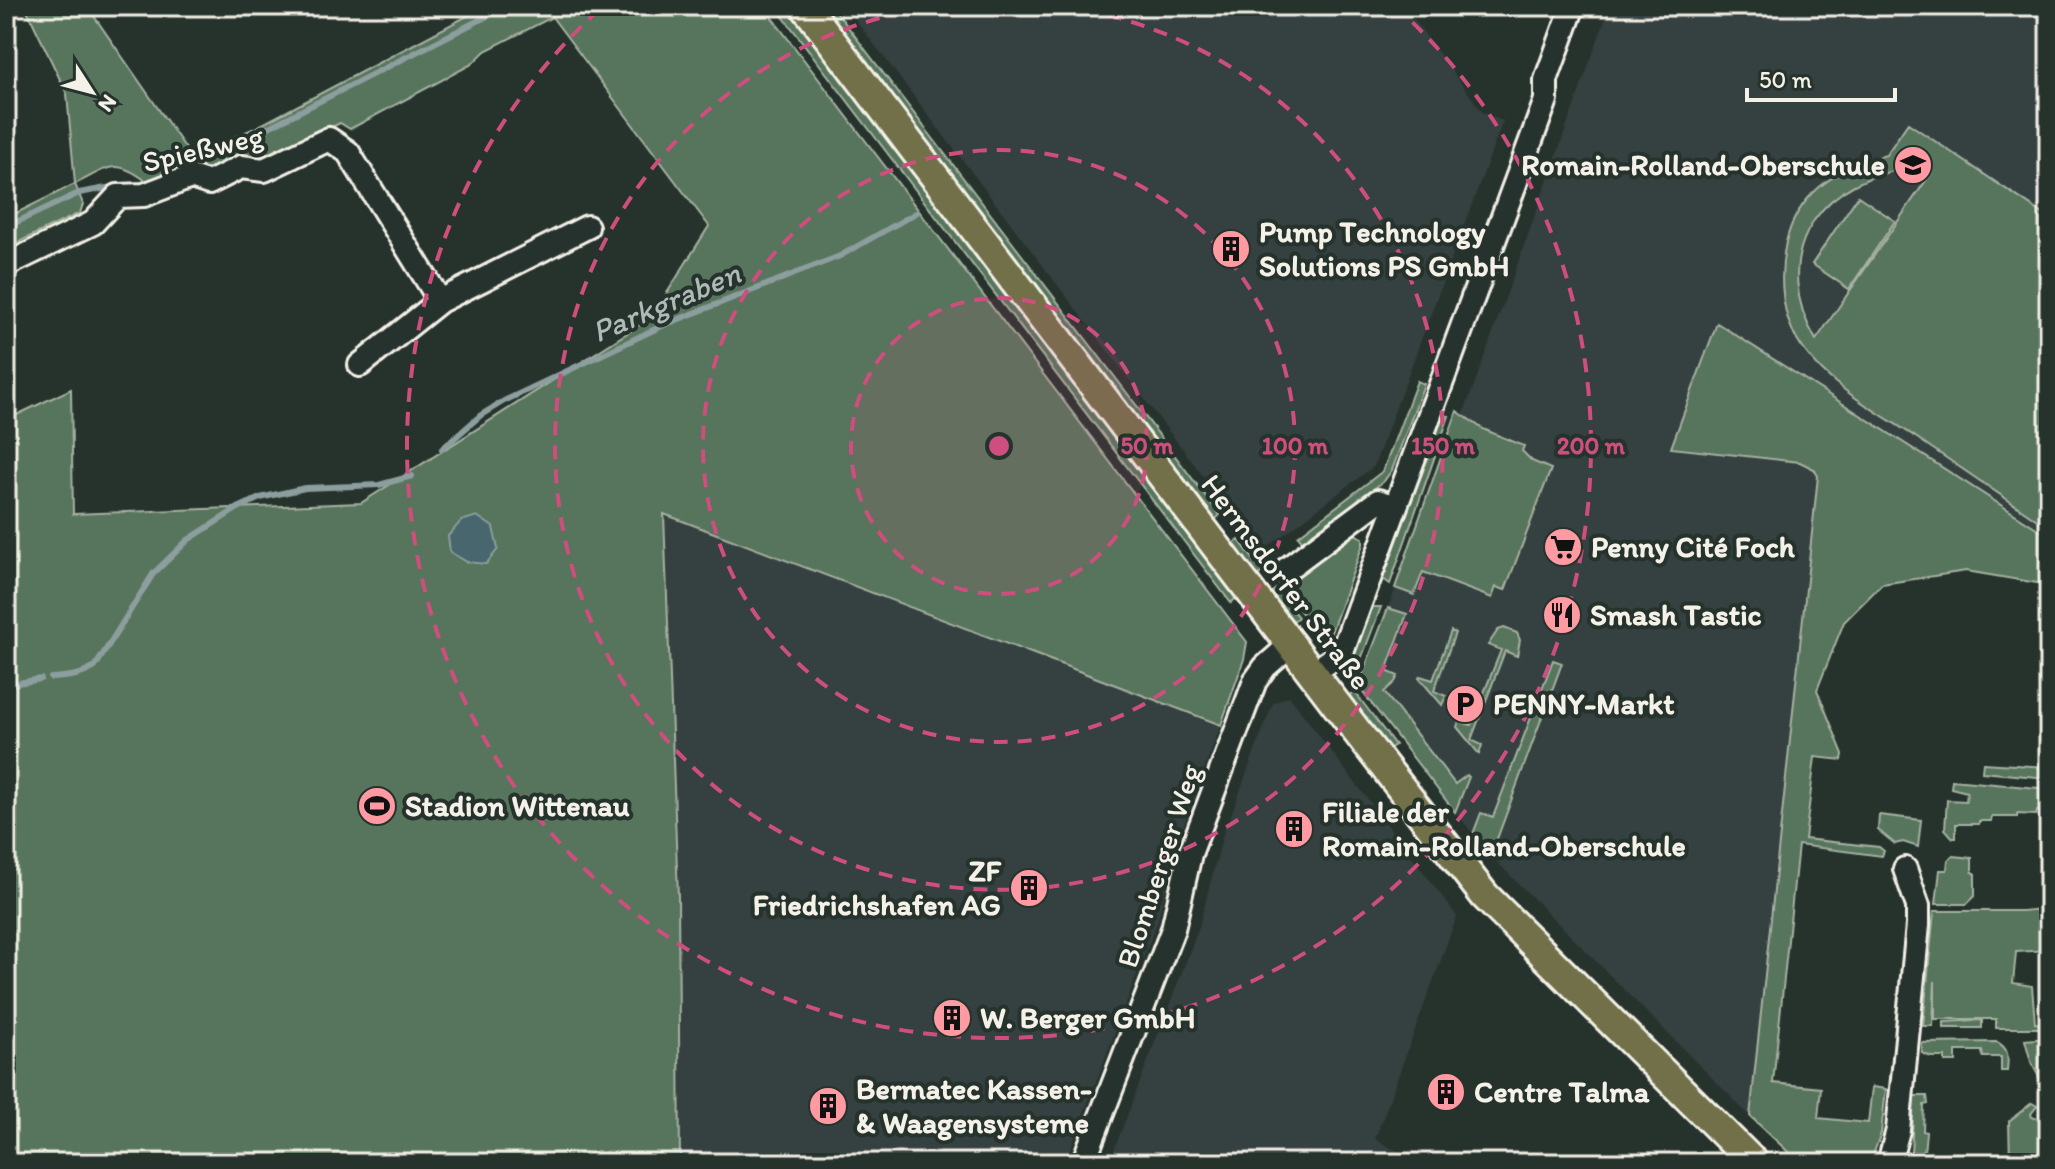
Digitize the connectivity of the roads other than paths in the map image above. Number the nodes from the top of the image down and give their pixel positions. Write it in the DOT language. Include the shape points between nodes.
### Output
graph roads {
  1 [pos="805,6"];
  2 [pos="1573,6"];
  3 [pos="587,227"];
  4 [pos="6,265"];
  5 [pos="440,301"];
  6 [pos="360,365"];
  7 [pos="1395,507"];
  8 [pos="1284,571"];
  9 [pos="1291,644"];
  10 [pos="1313,673"];
  11 [pos="1905,869"];
  12 [pos="1083,1163"];
  13 [pos="1754,1163"];
  14 [pos="1889,1163"];
  1 -- 9 [label="main road, Hermsdorfer Straße"];
  2 -- 7 [label="street" via="1546,80 1546,100"];
  3 -- 5 [label="street"];
  4 -- 5 [label="street, Spießweg" via="93,223 118,196 144,195 191,177 209,183 241,167 264,170 329,139 348,152"];
  5 -- 6 [label="street"];
  7 -- 8 [label="street" via="1378,501"];
  7 -- 10 [label="street" via="1342,652"];
  9 -- 10 [label="main road, Hermsdorfer Straße"];
  9 -- 12 [label="street, Blomberger Weg" via="1255,681 1190,854 1173,929"];
  10 -- 13 [label="main road, Hermsdorfer Straße" via="1485,896"];
  11 -- 14 [label="street" via="1918,906 1918,925 1898,1130"];
}
